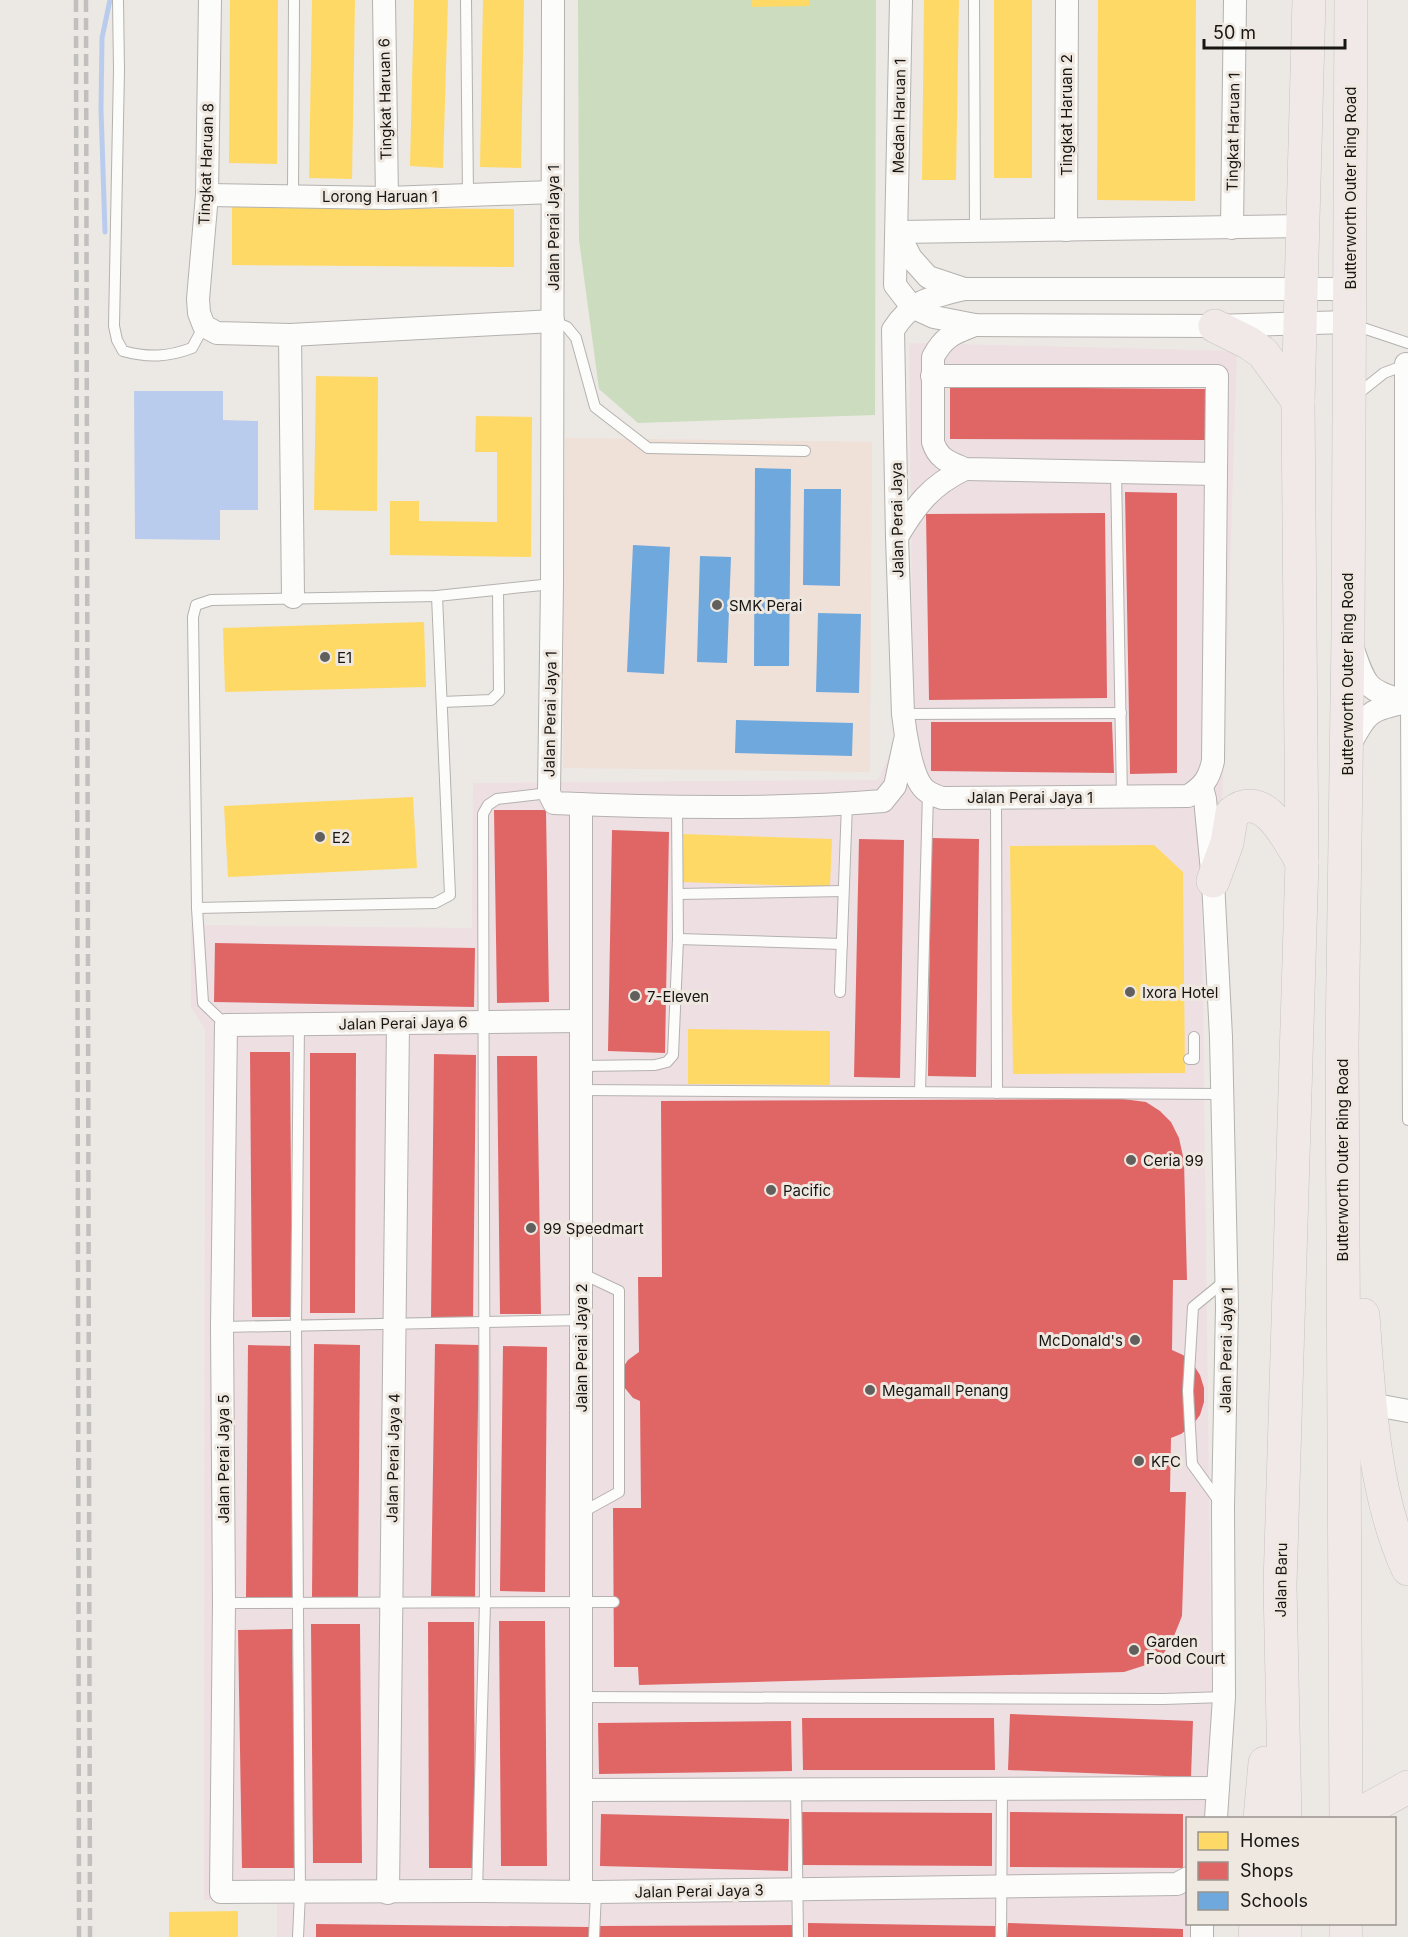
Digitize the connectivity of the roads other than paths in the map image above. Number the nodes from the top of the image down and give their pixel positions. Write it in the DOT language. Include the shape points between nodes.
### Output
graph roads {
  1 [pos="118,0"];
  2 [pos="210,0"];
  3 [pos="294,0"];
  4 [pos="384,0"];
  5 [pos="466,0"];
  6 [pos="553,0"];
  7 [pos="901,0"];
  8 [pos="974,0"];
  9 [pos="1067,0"];
  10 [pos="1235,0"];
  11 [pos="1309,0"];
  12 [pos="1351,0"];
  13 [pos="553,192"];
  14 [pos="468,194"];
  15 [pos="207,195"];
  16 [pos="293,195"];
  17 [pos="387,198"];
  18 [pos="1302,226"];
  19 [pos="1232,228"];
  20 [pos="1066,230"];
  21 [pos="975,231"];
  22 [pos="898,232"];
  23 [pos="895,285"];
  24 [pos="964,289"];
  25 [pos="1349,289"];
  26 [pos="1302,290"];
  27 [pos="912,307"];
  28 [pos="553,321"];
  29 [pos="1348,322"];
  30 [pos="1300,324"];
  31 [pos="975,325"];
  32 [pos="204,326"];
  33 [pos="1215,326"];
  34 [pos="893,330"];
  35 [pos="290,335"];
  36 [pos="1407,357"];
  37 [pos="932,376"];
  38 [pos="1298,401"];
  39 [pos="1348,402"];
  40 [pos="805,451"];
  41 [pos="965,469"];
  42 [pos="1116,472"];
  43 [pos="1216,474"];
  44 [pos="1408,506"];
  45 [pos="897,537"];
  46 [pos="552,584"];
  47 [pos="498,590"];
  48 [pos="437,596"];
  49 [pos="292,597"];
  50 [pos="1348,636"];
  51 [pos="442,702"];
  52 [pos="1407,702"];
  53 [pos="1121,712"];
  54 [pos="903,714"];
  55 [pos="906,739"];
  56 [pos="1347,751"];
  57 [pos="1202,788"];
  58 [pos="928,793"];
  59 [pos="549,794"];
  60 [pos="996,797"];
  61 [pos="1122,797"];
  62 [pos="581,804"];
  63 [pos="847,804"];
  64 [pos="677,808"];
  65 [pos="1302,862"];
  66 [pos="1213,881"];
  67 [pos="843,891"];
  68 [pos="678,894"];
  69 [pos="197,908"];
  70 [pos="678,939"];
  71 [pos="842,944"];
  72 [pos="840,992"];
  73 [pos="581,1021"];
  74 [pos="484,1022"];
  75 [pos="398,1023"];
  76 [pos="299,1024"];
  77 [pos="226,1025"];
  78 [pos="1194,1037"];
  79 [pos="1342,1044"];
  80 [pos="1189,1059"];
  81 [pos="581,1066"];
  82 [pos="581,1090"];
  83 [pos="920,1092"];
  84 [pos="997,1093"];
  85 [pos="1222,1094"];
  86 [pos="1408,1120"];
  87 [pos="581,1273"];
  88 [pos="1226,1280"];
  89 [pos="581,1320"];
  90 [pos="486,1322"];
  91 [pos="395,1324"];
  92 [pos="297,1326"];
  93 [pos="222,1327"];
  94 [pos="1370,1404"];
  95 [pos="1408,1411"];
  96 [pos="1223,1507"];
  97 [pos="581,1513"];
  98 [pos="1408,1569"];
  99 [pos="1280,1585"];
  100 [pos="581,1602"];
  101 [pos="614,1602"];
  102 [pos="224,1603"];
  103 [pos="298,1603"];
  104 [pos="391,1603"];
  105 [pos="485,1603"];
  106 [pos="581,1697"];
  107 [pos="1224,1697"];
  108 [pos="1408,1787"];
  109 [pos="1218,1788"];
  110 [pos="796,1789"];
  111 [pos="1002,1789"];
  112 [pos="581,1790"];
  113 [pos="1216,1817"];
  114 [pos="1260,1817"];
  115 [pos="1285,1817"];
  116 [pos="1346,1817"];
  117 [pos="1354,1817"];
  118 [pos="1184,1885"];
  119 [pos="1000,1887"];
  120 [pos="797,1889"];
  121 [pos="477,1891"];
  122 [pos="220,1892"];
  123 [pos="300,1892"];
  124 [pos="588,1892"];
  125 [pos="388,1893"];
  126 [pos="298,1937"];
  127 [pos="594,1937"];
  128 [pos="798,1937"];
  129 [pos="1001,1937"];
  1 -- 32 [label="lane" via="114,326 117,340 123,351 157,357 192,348"];
  2 -- 15 [label="street, Tingkat Haruan 8"];
  3 -- 16 [label="lane"];
  4 -- 17 [label="street, Tingkat Haruan 6"];
  5 -- 14 [label="lane"];
  6 -- 13 [label="street, Jalan Perai Jaya 1"];
  7 -- 22 [label="street, Medan Haruan 1"];
  8 -- 21 [label="lane"];
  9 -- 20 [label="street, Tingkat Haruan 2"];
  10 -- 19 [label="street, Tingkat Haruan 1"];
  11 -- 18 [label="highway"];
  12 -- 25 [label="highway, Butterworth Outer Ring Road"];
  13 -- 14 [label="street, Lorong Haruan 1"];
  13 -- 28 [label="street, Jalan Perai Jaya 1"];
  14 -- 17 [label="street, Lorong Haruan 1"];
  15 -- 16 [label="street, Lorong Haruan 1"];
  15 -- 32 [label="street, Tingkat Haruan 8" via="198,299"];
  16 -- 17 [label="street, Lorong Haruan 1"];
  18 -- 19 [label="street"];
  18 -- 26 [label="highway"];
  19 -- 20 [label="street"];
  20 -- 21 [label="street"];
  21 -- 22 [label="street"];
  22 -- 23 [label="street, Medan Haruan 1"];
  22 -- 24 [label="street, Medan Haruan 1" via="911,258 928,277"];
  23 -- 27 [label="street"];
  23 -- 34 [label="street, Jalan Perai Jaya"];
  24 -- 26 [label="street"];
  24 -- 27 [label="street" via="929,297"];
  25 -- 26 [label="street"];
  25 -- 29 [label="highway, Butterworth Outer Ring Road"];
  26 -- 30 [label="highway"];
  27 -- 31 [label="street" via="934,317"];
  27 -- 34 [label="street"];
  28 -- 35 [label="street"];
  28 -- 40 [label="lane" via="567,327 576,338 596,407 648,448"];
  28 -- 46 [label="street, Jalan Perai Jaya 1"];
  29 -- 30 [label="street"];
  29 -- 36 [label="lane"];
  29 -- 39 [label="highway, Butterworth Outer Ring Road"];
  30 -- 33 [label="street"];
  30 -- 38 [label="highway"];
  31 -- 33 [label="street"];
  31 -- 37 [label="street" via="948,336 939,345 933,357"];
  32 -- 35 [label="street" via="217,333"];
  33 -- 38 [label="highway" via="1263,353"];
  34 -- 45 [label="street, Jalan Perai Jaya"];
  35 -- 49 [label="street"];
  36 -- 39 [label="lane"];
  36 -- 44 [label="street"];
  37 -- 41 [label="street" via="936,452"];
  37 -- 43 [label="street" via="1217,376"];
  38 -- 65 [label="highway"];
  39 -- 50 [label="highway, Butterworth Outer Ring Road"];
  41 -- 42 [label="street"];
  41 -- 45 [label="street" via="927,493"];
  42 -- 43 [label="street"];
  42 -- 53 [label="lane"];
  43 -- 57 [label="street" via="1213,761"];
  44 -- 52 [label="street"];
  45 -- 54 [label="street, Jalan Perai Jaya"];
  46 -- 47 [label="lane"];
  46 -- 59 [label="street, Jalan Perai Jaya 1"];
  47 -- 48 [label="lane"];
  47 -- 51 [label="lane" via="499,692 491,700"];
  48 -- 49 [label="lane"];
  48 -- 51 [label="lane"];
  49 -- 69 [label="lane" via="211,600 196,605 193,617"];
  50 -- 52 [label="street" via="1366,684"];
  50 -- 56 [label="highway, Butterworth Outer Ring Road"];
  51 -- 69 [label="lane" via="450,895 435,903"];
  52 -- 56 [label="street" via="1370,712"];
  52 -- 86 [label="lane"];
  53 -- 54 [label="lane"];
  53 -- 61 [label="lane"];
  54 -- 55 [label="street, Jalan Perai Jaya"];
  55 -- 58 [label="street" via="920,785"];
  55 -- 63 [label="street, Jalan Perai Jaya 1" via="895,786 883,801"];
  56 -- 79 [label="highway, Butterworth Outer Ring Road"];
  57 -- 61 [label="street, Jalan Perai Jaya 1" via="1188,796"];
  57 -- 66 [label="street"];
  58 -- 60 [label="street, Jalan Perai Jaya 1" via="942,798"];
  58 -- 83 [label="lane"];
  59 -- 62 [label="street, Jalan Perai Jaya 1" via="554,803"];
  59 -- 74 [label="lane" via="497,800 483,814"];
  60 -- 61 [label="street, Jalan Perai Jaya 1"];
  60 -- 84 [label="lane"];
  62 -- 64 [label="street, Jalan Perai Jaya 1"];
  62 -- 73 [label="street, Jalan Perai Jaya 2"];
  63 -- 64 [label="street, Jalan Perai Jaya 1"];
  63 -- 67 [label="lane"];
  64 -- 68 [label="lane"];
  65 -- 66 [label="highway" via="1266,812 1254,805 1241,805 1232,813 1227,843"];
  65 -- 99 [label="highway, Jalan Baru"];
  66 -- 85 [label="street, Jalan Perai Jaya 1"];
  67 -- 68 [label="lane"];
  67 -- 71 [label="lane"];
  68 -- 70 [label="lane"];
  69 -- 77 [label="lane" via="203,1003"];
  70 -- 71 [label="lane"];
  70 -- 81 [label="lane" via="673,1055 667,1062 655,1065"];
  71 -- 72 [label="lane"];
  73 -- 74 [label="street, Jalan Perai Jaya 6"];
  73 -- 81 [label="street, Jalan Perai Jaya 2"];
  74 -- 75 [label="street, Jalan Perai Jaya 6"];
  74 -- 90 [label="lane"];
  75 -- 76 [label="street, Jalan Perai Jaya 6"];
  75 -- 91 [label="street, Jalan Perai Jaya 4"];
  76 -- 77 [label="street, Jalan Perai Jaya 6"];
  76 -- 92 [label="lane"];
  77 -- 93 [label="street, Jalan Perai Jaya 5"];
  78 -- 80 [label="lane" via="1194,1059"];
  79 -- 94 [label="highway"];
  79 -- 116 [label="highway, Butterworth Outer Ring Road"];
  81 -- 82 [label="street, Jalan Perai Jaya 2"];
  82 -- 83 [label="lane"];
  82 -- 87 [label="street, Jalan Perai Jaya 2"];
  83 -- 84 [label="lane"];
  84 -- 85 [label="lane"];
  85 -- 88 [label="street, Jalan Perai Jaya 1"];
  87 -- 89 [label="street, Jalan Perai Jaya 2"];
  87 -- 97 [label="lane" via="619,1292 619,1492"];
  88 -- 96 [label="street, Jalan Perai Jaya 1"];
  88 -- 96 [label="lane" via="1194,1307 1188,1391 1192,1464"];
  89 -- 90 [label="lane"];
  89 -- 97 [label="street, Jalan Perai Jaya 2"];
  90 -- 91 [label="lane"];
  90 -- 105 [label="lane"];
  91 -- 92 [label="lane"];
  91 -- 104 [label="street, Jalan Perai Jaya 4"];
  92 -- 93 [label="lane"];
  92 -- 103 [label="lane"];
  93 -- 102 [label="street, Jalan Perai Jaya 5"];
  94 -- 95 [label="street"];
  94 -- 98 [label="highway" via="1380,1479"];
  96 -- 107 [label="street, Jalan Perai Jaya 1"];
  97 -- 100 [label="street, Jalan Perai Jaya 2"];
  99 -- 114 [label="highway"];
  99 -- 115 [label="highway, Jalan Baru"];
  100 -- 101 [label="lane"];
  100 -- 105 [label="lane"];
  100 -- 106 [label="street, Jalan Perai Jaya 2"];
  102 -- 103 [label="lane"];
  102 -- 122 [label="street, Jalan Perai Jaya 5"];
  103 -- 104 [label="lane"];
  103 -- 123 [label="lane"];
  104 -- 105 [label="lane"];
  104 -- 125 [label="street, Jalan Perai Jaya 4"];
  105 -- 121 [label="lane"];
  106 -- 107 [label="lane"];
  106 -- 112 [label="street, Jalan Perai Jaya 2"];
  107 -- 109 [label="street, Jalan Perai Jaya 1"];
  108 -- 117 [label="highway"];
  109 -- 111 [label="street"];
  109 -- 113 [label="street, Jalan Perai Jaya 1"];
  110 -- 111 [label="street"];
  110 -- 112 [label="street"];
  110 -- 120 [label="lane"];
  111 -- 119 [label="lane"];
  112 -- 124 [label="street, Jalan Perai Jaya 2"];
  118 -- 119 [label="street, Jalan Perai Jaya 3"];
  119 -- 120 [label="street, Jalan Perai Jaya 3"];
  119 -- 129 [label="lane"];
  120 -- 124 [label="street, Jalan Perai Jaya 3"];
  120 -- 128 [label="lane"];
  121 -- 124 [label="street, Jalan Perai Jaya 3"];
  121 -- 125 [label="street, Jalan Perai Jaya 3"];
  122 -- 123 [label="street, Jalan Perai Jaya 3"];
  123 -- 125 [label="street, Jalan Perai Jaya 3"];
  123 -- 126 [label="lane"];
  124 -- 127 [label="lane"];
}
